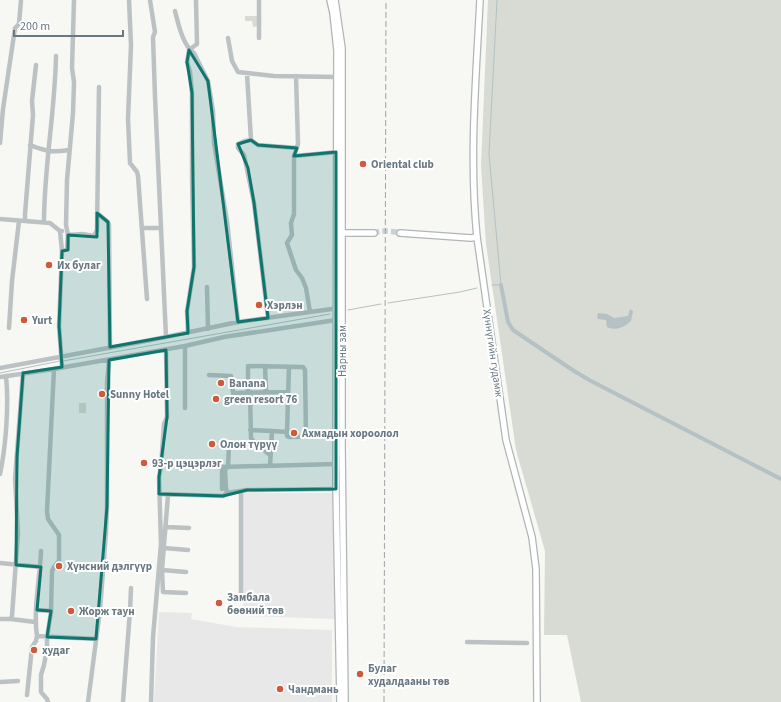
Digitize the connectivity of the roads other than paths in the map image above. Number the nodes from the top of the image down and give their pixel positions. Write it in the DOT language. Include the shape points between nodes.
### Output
graph roads {
  1 [pos="20,0"];
  2 [pos="74,0"];
  3 [pos="129,0"];
  4 [pos="150,0"];
  5 [pos="196,0"];
  6 [pos="258,0"];
  7 [pos="330,0"];
  8 [pos="335,0"];
  9 [pos="480,0"];
  10 [pos="175,11"];
  11 [pos="228,38"];
  12 [pos="259,38"];
  13 [pos="189,50"];
  14 [pos="56,56"];
  15 [pos="36,65"];
  16 [pos="247,74"];
  17 [pos="296,76"];
  18 [pos="336,77"];
  19 [pos="99,87"];
  20 [pos="1,108"];
  21 [pos="251,140"];
  22 [pos="0,142"];
  23 [pos="30,145"];
  24 [pos="297,148"];
  25 [pos="69,150"];
  26 [pos="48,152"];
  27 [pos="339,152"];
  28 [pos="294,156"];
  29 [pos="97,213"];
  30 [pos="0,219"];
  31 [pos="19,221"];
  32 [pos="25,221"];
  33 [pos="44,222"];
  34 [pos="142,228"];
  35 [pos="161,228"];
  36 [pos="60,231"];
  37 [pos="67,233"];
  38 [pos="339,233"];
  39 [pos="374,233"];
  40 [pos="400,233"];
  41 [pos="477,237"];
  42 [pos="62,251"];
  43 [pos="207,287"];
  44 [pos="147,299"];
  45 [pos="339,308"];
  46 [pos="310,312"];
  47 [pos="268,318"];
  48 [pos="336,320"];
  49 [pos="238,322"];
  50 [pos="9,328"];
  51 [pos="208,328"];
  52 [pos="188,333"];
  53 [pos="166,337"];
  54 [pos="186,346"];
  55 [pos="110,347"];
  56 [pos="166,350"];
  57 [pos="61,357"];
  58 [pos="109,360"];
  59 [pos="62,366"];
  60 [pos="265,366"];
  61 [pos="289,367"];
  62 [pos="0,368"];
  63 [pos="54,369"];
  64 [pos="24,373"];
  65 [pos="209,375"];
  66 [pos="6,376"];
  67 [pos="0,377"];
  68 [pos="249,392"];
  69 [pos="266,392"];
  70 [pos="288,392"];
  71 [pos="185,408"];
  72 [pos="250,430"];
  73 [pos="272,431"];
  74 [pos="287,432"];
  75 [pos="306,436"];
  76 [pos="336,436"];
  77 [pos="229,444"];
  78 [pos="270,455"];
  79 [pos="336,464"];
  80 [pos="270,466"];
  81 [pos="228,467"];
  82 [pos="0,474"];
  83 [pos="222,489"];
  84 [pos="336,489"];
  85 [pos="241,491"];
  86 [pos="228,493"];
  87 [pos="160,494"];
  88 [pos="168,495"];
  89 [pos="166,527"];
  90 [pos="189,528"];
  91 [pos="164,548"];
  92 [pos="188,550"];
  93 [pos="41,551"];
  94 [pos="0,562"];
  95 [pos="16,564"];
  96 [pos="40,567"];
  97 [pos="162,570"];
  98 [pos="186,572"];
  99 [pos="131,588"];
  100 [pos="186,593"];
  101 [pos="241,596"];
  102 [pos="37,610"];
  103 [pos="51,611"];
  104 [pos="0,619"];
  105 [pos="11,619"];
  106 [pos="35,622"];
  107 [pos="37,636"];
  108 [pos="47,637"];
  109 [pos="96,639"];
  110 [pos="467,642"];
  111 [pos="526,643"];
  112 [pos="18,681"];
  113 [pos="0,682"];
  114 [pos="27,695"];
  115 [pos="48,702"];
  116 [pos="88,702"];
  117 [pos="123,702"];
  118 [pos="151,702"];
  119 [pos="340,702"];
  120 [pos="345,702"];
  121 [pos="537,702"];
  1 -- 20 [label="street" via="19,24 15,28"];
  2 -- 25 [label="street" via="73,113"];
  3 -- 34 [label="street" via="130,163 138,172"];
  4 -- 35 [label="street" via="155,32 153,37"];
  5 -- 13 [label="street" via="197,44"];
  6 -- 12 [label="street"];
  7 -- 18 [label="main road, Нарны зам" via="337,50"];
  8 -- 27 [label="main road, Нарны зам" via="342,48"];
  9 -- 41 [label="main road, Хүннүгийн гудамж" via="473,150"];
  10 -- 13 [label="street"];
  11 -- 16 [label="street" via="232,61 238,72"];
  13 -- 49 [label="street" via="194,53 208,81"];
  13 -- 52 [label="street" via="187,62 192,93 194,267 187,311"];
  14 -- 26 [label="street"];
  15 -- 23 [label="street"];
  16 -- 17 [label="street"];
  16 -- 21 [label="street"];
  17 -- 18 [label="street"];
  17 -- 24 [label="street"];
  18 -- 27 [label="main road, Нарны зам"];
  19 -- 29 [label="street"];
  20 -- 22 [label="street"];
  21 -- 24 [label="street" via="258,145"];
  21 -- 47 [label="street" via="238,144 238,148 244,155 254,204"];
  23 -- 26 [label="street"];
  23 -- 32 [label="street"];
  24 -- 28 [label="street"];
  25 -- 26 [label="street"];
  25 -- 37 [label="street"];
  26 -- 33 [label="street"];
  27 -- 28 [label="street"];
  27 -- 38 [label="main road, Нарны зам"];
  28 -- 46 [label="street" via="294,214 292,235 287,243 296,270 306,288"];
  29 -- 37 [label="street" via="97,230 94,236"];
  29 -- 55 [label="street" via="109,225"];
  30 -- 31 [label="street"];
  31 -- 32 [label="street"];
  31 -- 50 [label="street"];
  32 -- 33 [label="street"];
  33 -- 36 [label="street" via="50,223"];
  34 -- 35 [label="street"];
  34 -- 44 [label="street"];
  35 -- 53 [label="street"];
  36 -- 37 [label="street"];
  36 -- 42 [label="street"];
  37 -- 42 [label="street" via="67,249"];
  38 -- 39 [label="main road"];
  38 -- 45 [label="main road, Нарны зам"];
  40 -- 41 [label="main road"];
  41 -- 121 [label="main road, Хүннүгийн гудамж" via="506,440 534,550"];
  42 -- 57 [label="street" via="59,326"];
  43 -- 51 [label="street"];
  45 -- 46 [label="street"];
  45 -- 48 [label="main road, Нарны зам"];
  45 -- 120 [label="main road, Нарны зам"];
  46 -- 47 [label="street"];
  47 -- 49 [label="street"];
  48 -- 54 [label="street" via="224,337"];
  48 -- 76 [label="main road, Нарны зам"];
  49 -- 51 [label="street"];
  51 -- 52 [label="street"];
  52 -- 53 [label="street"];
  53 -- 55 [label="street"];
  54 -- 56 [label="street"];
  54 -- 71 [label="street"];
  55 -- 57 [label="street"];
  56 -- 58 [label="street"];
  56 -- 87 [label="street" via="167,417 158,477"];
  57 -- 59 [label="street"];
  57 -- 62 [label="street"];
  58 -- 59 [label="street"];
  58 -- 109 [label="street" via="107,507"];
  59 -- 63 [label="street"];
  60 -- 61 [label="street"];
  60 -- 68 [label="street" via="248,366"];
  60 -- 69 [label="street"];
  61 -- 70 [label="street"];
  61 -- 75 [label="street" via="303,367 305,370"];
  63 -- 64 [label="street"];
  63 -- 103 [label="street" via="47,511 48,519 59,535 59,561 52,571"];
  64 -- 66 [label="street"];
  64 -- 95 [label="street" via="15,479 18,533"];
  65 -- 68 [label="street" via="231,376 233,393"];
  66 -- 67 [label="street"];
  66 -- 82 [label="street" via="4,454"];
  68 -- 69 [label="street"];
  68 -- 72 [label="street"];
  69 -- 70 [label="street"];
  70 -- 74 [label="street"];
  72 -- 73 [label="street"];
  72 -- 78 [label="street" via="253,441"];
  73 -- 74 [label="street"];
  73 -- 78 [label="street"];
  74 -- 75 [label="street" via="289,437"];
  75 -- 76 [label="street"];
  76 -- 79 [label="main road, Нарны зам"];
  77 -- 81 [label="street"];
  78 -- 80 [label="street"];
  79 -- 80 [label="street"];
  79 -- 84 [label="main road, Нарны зам"];
  80 -- 81 [label="street"];
  81 -- 83 [label="street" via="222,467"];
  81 -- 86 [label="street" via="225,470"];
  84 -- 85 [label="street"];
  84 -- 119 [label="main road, Нарны зам"];
  85 -- 86 [label="street"];
  85 -- 101 [label="street"];
  86 -- 88 [label="street" via="223,496"];
  87 -- 88 [label="street"];
  87 -- 118 [label="street" via="161,544 153,637"];
  88 -- 89 [label="street"];
  89 -- 90 [label="street"];
  89 -- 91 [label="street"];
  91 -- 92 [label="street"];
  91 -- 97 [label="street"];
  93 -- 96 [label="street"];
  94 -- 95 [label="street"];
  95 -- 96 [label="street"];
  95 -- 105 [label="street"];
  96 -- 102 [label="street"];
  97 -- 98 [label="street"];
  97 -- 100 [label="street" via="163,592"];
  99 -- 117 [label="street"];
  102 -- 103 [label="street"];
  102 -- 106 [label="street"];
  103 -- 108 [label="street"];
  104 -- 105 [label="street"];
  105 -- 106 [label="street"];
  106 -- 107 [label="street"];
  107 -- 108 [label="street"];
  107 -- 114 [label="street" via="32,647"];
  108 -- 109 [label="street"];
  108 -- 115 [label="street" via="41,692"];
  109 -- 116 [label="street"];
  110 -- 111 [label="street"];
  112 -- 113 [label="street"];
}
